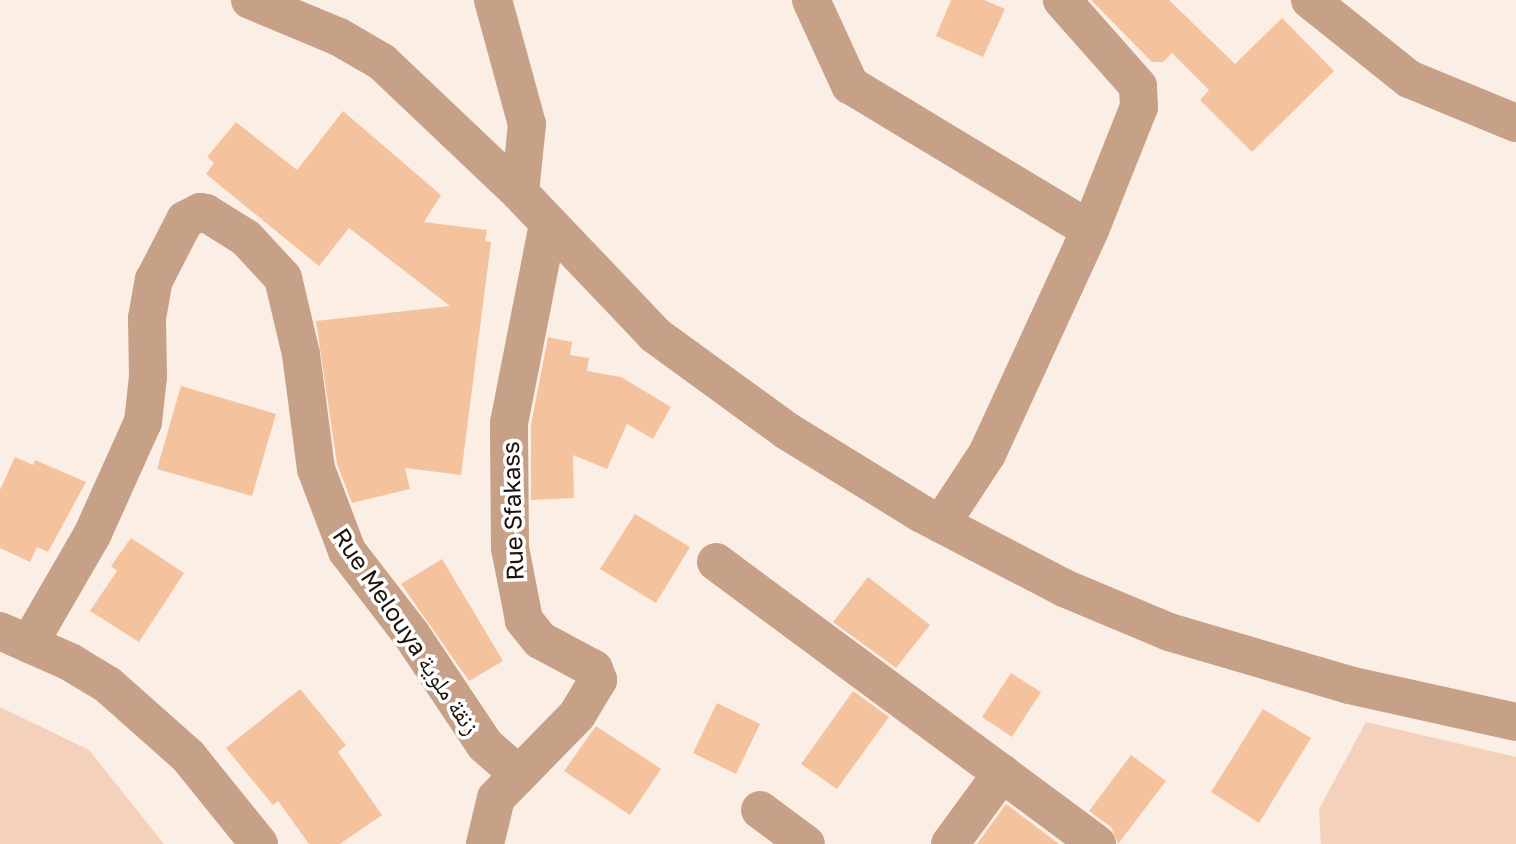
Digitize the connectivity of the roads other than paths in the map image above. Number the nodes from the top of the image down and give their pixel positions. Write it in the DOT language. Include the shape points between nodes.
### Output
graph roads {
  1 [pos="250,0"];
  2 [pos="493,0"];
  3 [pos="811,0"];
  4 [pos="1062,0"];
  5 [pos="1310,0"];
  6 [pos="1516,122"];
  7 [pos="520,192"];
  8 [pos="548,225"];
  9 [pos="1090,230"];
  10 [pos="941,524"];
  11 [pos="716,562"];
  12 [pos="15,638"];
  13 [pos="1516,722"];
  14 [pos="517,773"];
  15 [pos="1002,773"];
  16 [pos="760,810"];
  17 [pos="259,844"];
  18 [pos="485,844"];
  19 [pos="806,844"];
  20 [pos="950,844"];
  21 [pos="1097,844"];
  1 -- 7 [label="street" via="339,37 382,62"];
  2 -- 7 [label="street" via="527,124"];
  3 -- 9 [label="street" via="850,85"];
  4 -- 9 [label="street" via="1138,86 1139,107"];
  5 -- 6 [label="street" via="1409,79"];
  7 -- 8 [label="street"];
  8 -- 10 [label="street" via="655,335 701,372 865,481"];
  8 -- 14 [label="street, Rue Sfakass" via="509,423 514,590 524,620 540,640 594,669 598,680 565,729"];
  9 -- 10 [label="street" via="987,454"];
  10 -- 13 [label="street" via="1064,588 1169,632 1349,685"];
  11 -- 15 [label="street"];
  12 -- 14 [label="street, Rue Melouya زنقة ملوية" via="93,533 143,422 146,318 154,280 185,220 200,212 214,216 266,256 284,281 300,354 316,469 347,551 411,634 485,745"];
  12 -- 17 [label="street" via="108,685 164,731"];
  14 -- 18 [label="street, Rue Sfakass" via="490,811"];
  15 -- 20 [label="street"];
  15 -- 21 [label="street"];
  16 -- 19 [label="street"];
}
